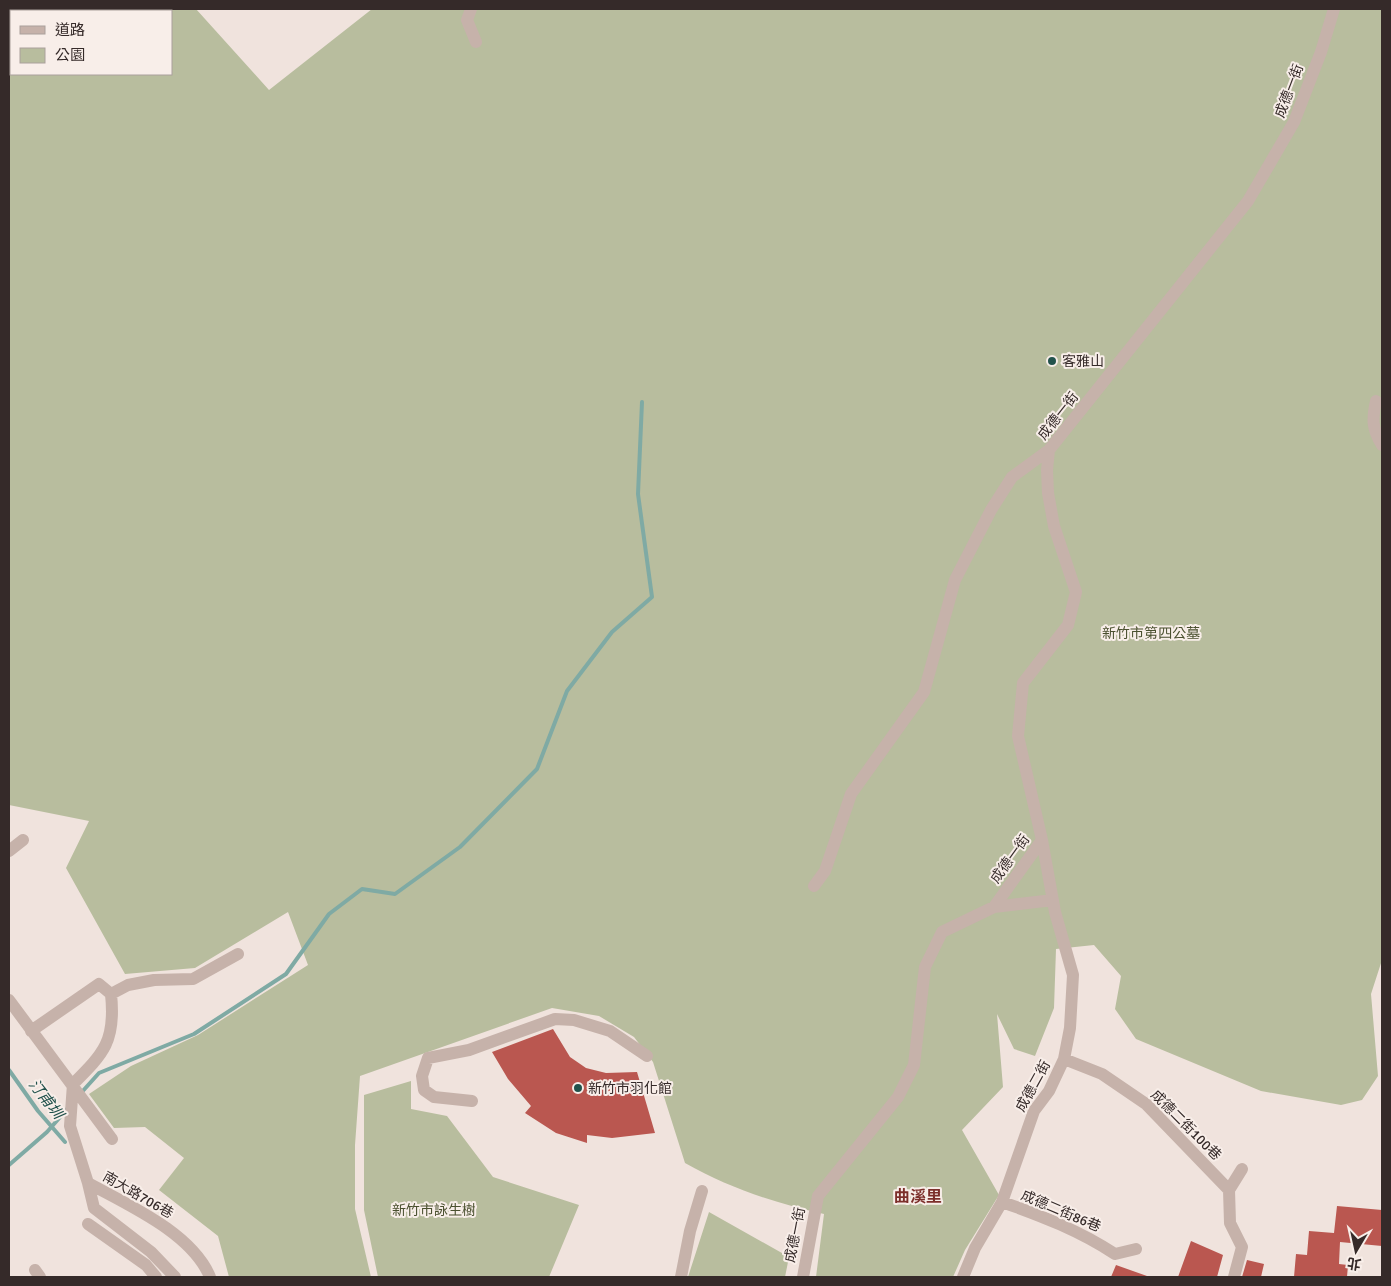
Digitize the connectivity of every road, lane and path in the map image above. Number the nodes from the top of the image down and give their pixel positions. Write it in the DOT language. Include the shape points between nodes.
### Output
graph roads {
  1 [pos="471,9"];
  2 [pos="1334,9"];
  3 [pos="476,42"];
  4 [pos="1376,401"];
  5 [pos="1382,445"];
  6 [pos="1050,450"];
  7 [pos="24,840"];
  8 [pos="1042,840"];
  9 [pos="9,851"];
  10 [pos="814,886"];
  11 [pos="1052,900"];
  12 [pos="994,906"];
  13 [pos="238,954"];
  14 [pos="111,994"];
  15 [pos="9,1000"];
  16 [pos="31,1031"];
  17 [pos="647,1056"];
  18 [pos="1064,1059"];
  19 [pos="74,1086"];
  20 [pos="472,1101"];
  21 [pos="112,1139"];
  22 [pos="1242,1169"];
  23 [pos="88,1183"];
  24 [pos="1229,1190"];
  25 [pos="702,1191"];
  26 [pos="1002,1202"];
  27 [pos="88,1224"];
  28 [pos="1136,1249"];
  29 [pos="156,1277"];
  30 [pos="175,1277"];
  31 [pos="210,1277"];
  32 [pos="680,1277"];
  33 [pos="803,1277"];
  34 [pos="962,1277"];
  35 [pos="1234,1277"];
  1 -- 3 [label="street" via="467,20"];
  2 -- 6 [label="street, 成德一街" via="1294,122 1248,201"];
  4 -- 5 [label="street" via="1372,421"];
  6 -- 8 [label="street, 成德一街" via="1048,493 1054,526 1076,592 1068,625 1023,683 1018,736"];
  6 -- 10 [label="street" via="1012,477 991,510 955,580 924,692 851,794 825,871"];
  7 -- 9 [label="street"];
  8 -- 11 [label="street, 成德二街"];
  8 -- 12 [label="street, 成德一街"];
  11 -- 12 [label="street, 成德一街"];
  11 -- 18 [label="street, 成德二街" via="1073,975 1070,1028"];
  12 -- 33 [label="street, 成德一街" via="942,932 925,967 914,1065 898,1097 818,1196"];
  13 -- 14 [label="street" via="193,979 154,980 128,985"];
  14 -- 16 [label="street" via="99,984"];
  14 -- 19 [label="street" via="111,1033 104,1050"];
  15 -- 16 [label="street"];
  16 -- 19 [label="street"];
  17 -- 20 [label="street" via="610,1031 574,1020 555,1019 469,1050 428,1058 422,1076 424,1090 434,1097"];
  18 -- 24 [label="street, 成德二街100巷" via="1102,1074 1146,1104"];
  18 -- 26 [label="street, 成德二街" via="1049,1091 1034,1111"];
  19 -- 21 [label="street"];
  19 -- 23 [label="street, 南大路706巷" via="70,1126"];
  22 -- 24 [label="street"];
  23 -- 30 [label="street" via="94,1208 151,1252"];
  23 -- 31 [label="street, 南大路706巷" via="170,1230 191,1249"];
  24 -- 35 [label="street" via="1230,1223 1242,1248"];
  25 -- 32 [label="street"];
  26 -- 28 [label="street, 成德二街86巷" via="1087,1236 1115,1254"];
  26 -- 34 [label="street, 成德二街"];
  27 -- 29 [label="street" via="146,1265"];
}
